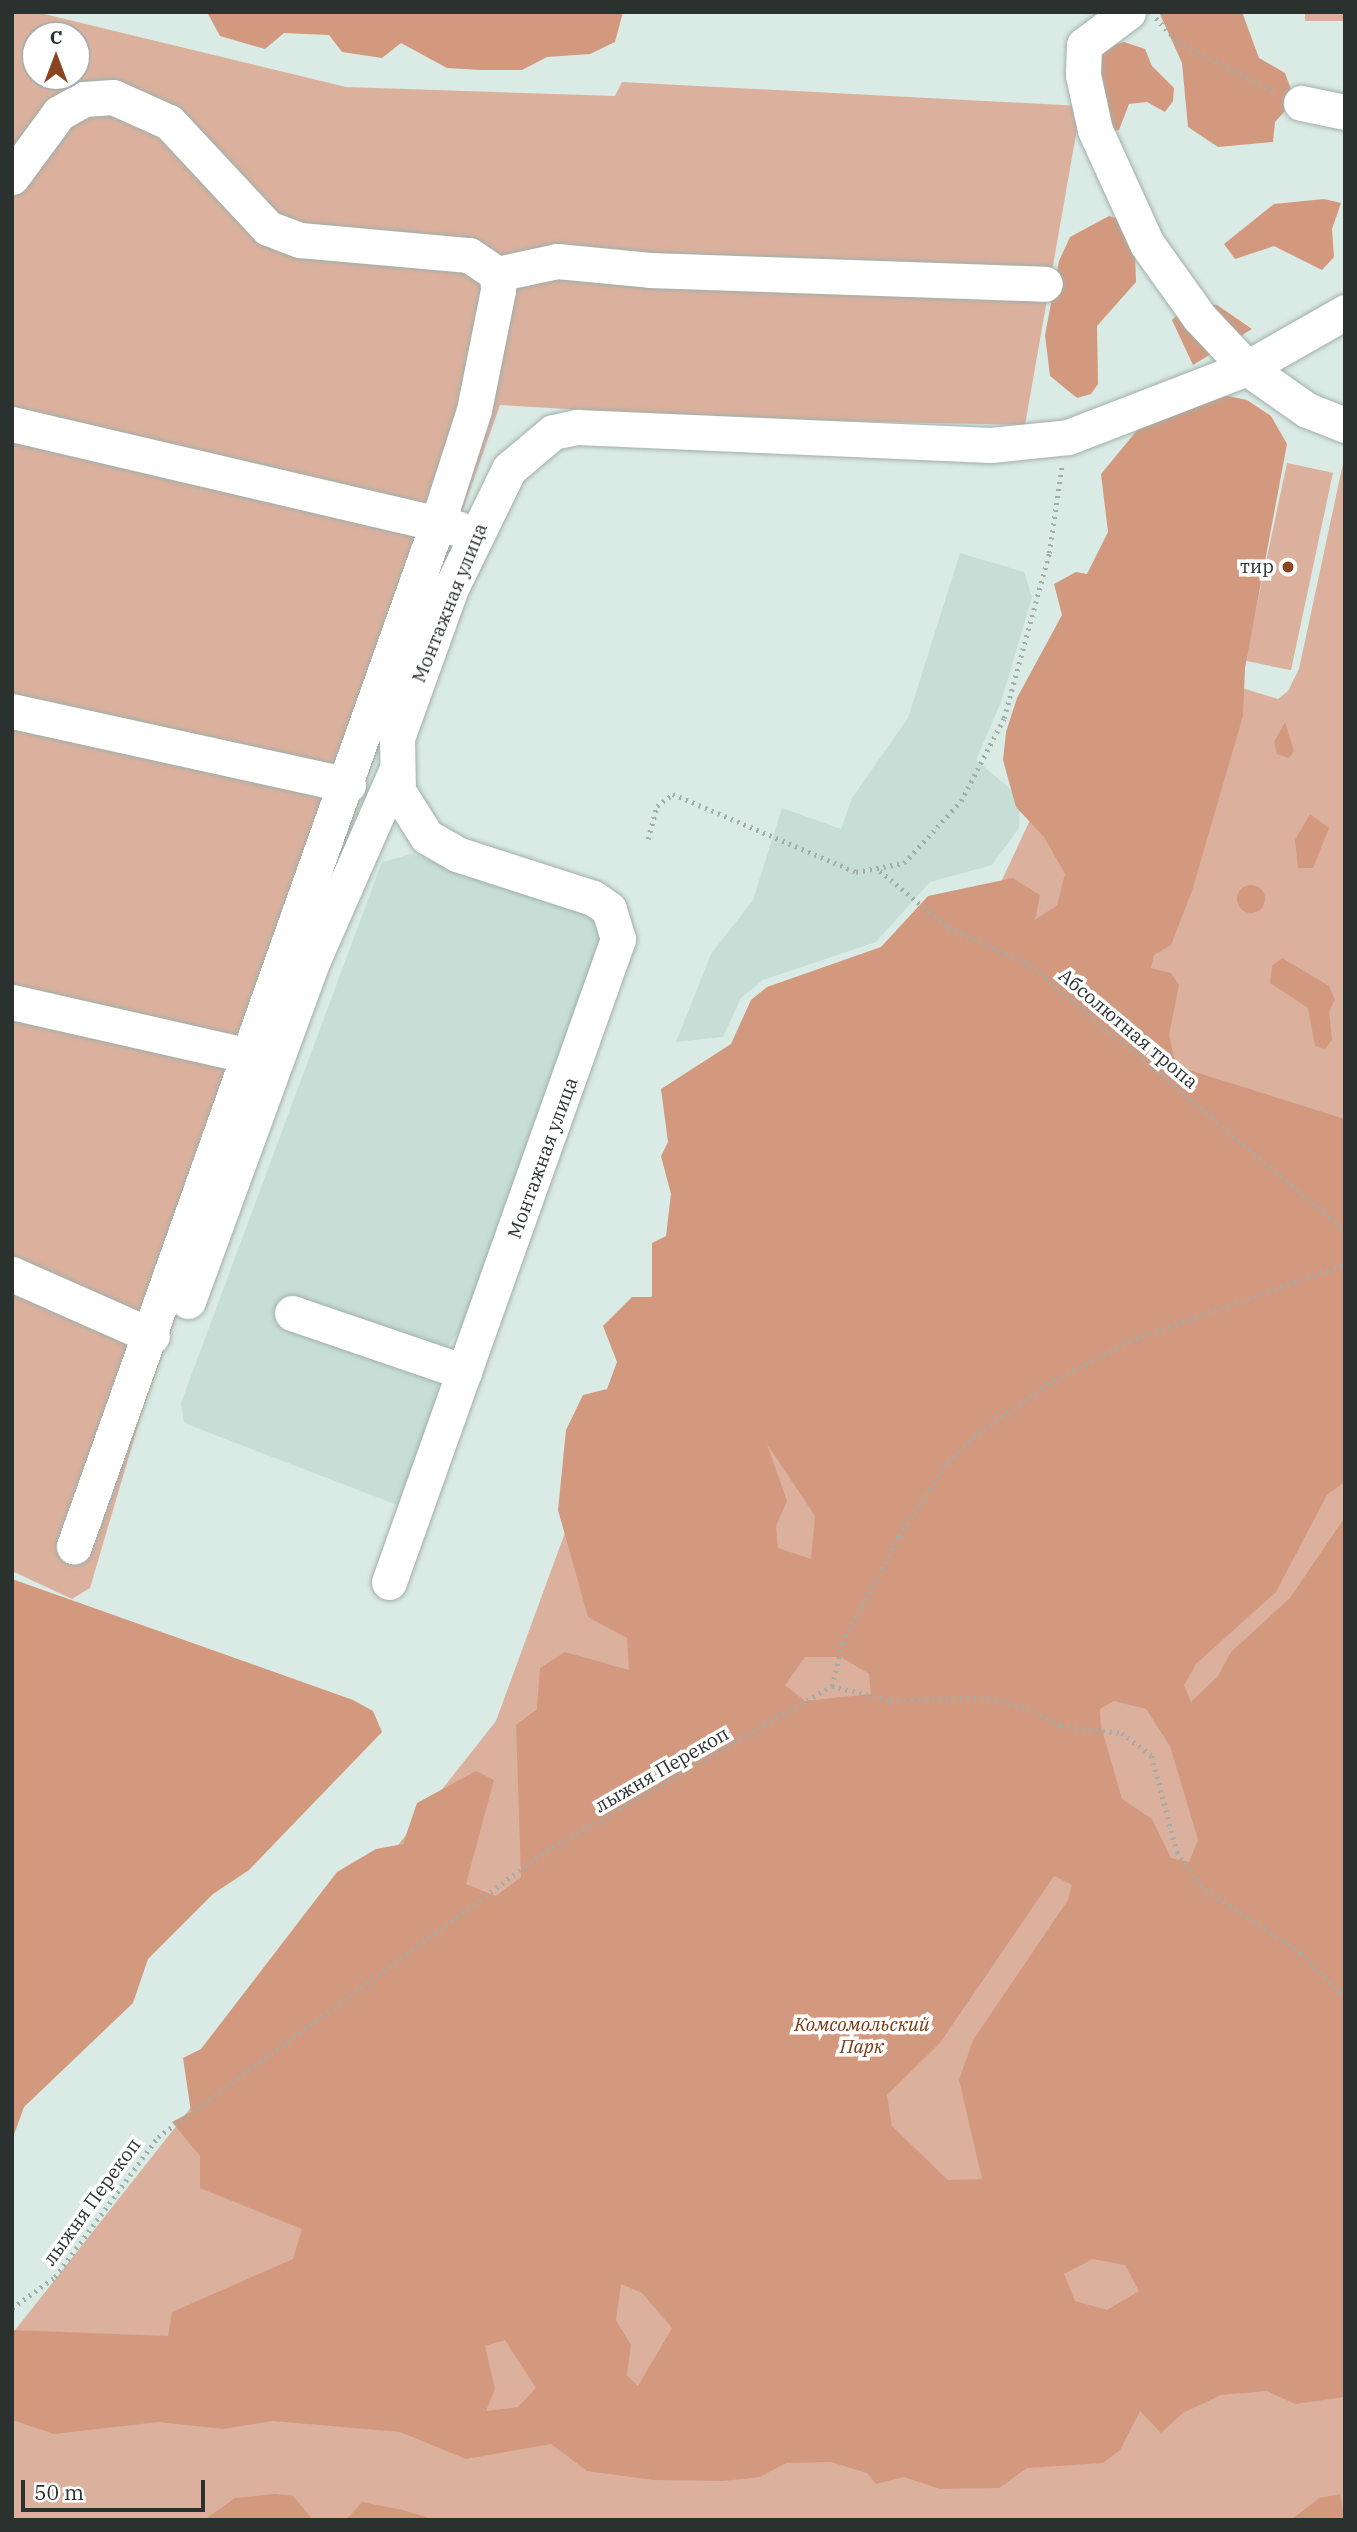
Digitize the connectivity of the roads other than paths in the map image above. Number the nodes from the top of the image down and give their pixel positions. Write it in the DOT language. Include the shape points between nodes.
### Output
graph roads {
  1 [pos="1128,12"];
  2 [pos="1301,103"];
  3 [pos="1345,112"];
  4 [pos="12,177"];
  5 [pos="497,274"];
  6 [pos="1045,284"];
  7 [pos="1345,312"];
  8 [pos="1247,368"];
  9 [pos="12,424"];
  10 [pos="1345,425"];
  11 [pos="437,525"];
  12 [pos="474,536"];
  13 [pos="12,711"];
  14 [pos="395,773"];
  15 [pos="348,785"];
  16 [pos="12,1002"];
  17 [pos="246,1055"];
  18 [pos="12,1274"];
  19 [pos="292,1312"];
  20 [pos="152,1336"];
  21 [pos="464,1372"];
  22 [pos="129,1461"];
  23 [pos="74,1546"];
  24 [pos="389,1582"];
  1 -- 8 [label="street" via="1084,45 1083,75 1095,130 1166,276"];
  2 -- 3 [label="street"];
  4 -- 5 [label="street" via="59,113 84,99 113,97 169,122 268,228 300,240 469,255"];
  5 -- 6 [label="street" via="556,261 650,270"];
  5 -- 11 [label="street" via="480,384"];
  7 -- 8 [label="street, Монтажная улица"];
  8 -- 10 [label="street" via="1307,410"];
  8 -- 12 [label="street, Монтажная улица" via="1068,437 991,445 565,429 527,448"];
  9 -- 11 [label="street"];
  11 -- 12 [label="street"];
  11 -- 15 [label="street"];
  12 -- 14 [label="street, Монтажная улица" via="397,738"];
  13 -- 15 [label="street"];
  14 -- 21 [label="street, Монтажная улица" via="398,791 427,837 457,854 593,898 609,909 616,924 611,972"];
  14 -- 22 [label="street" via="313,960"];
  15 -- 17 [label="street"];
  16 -- 17 [label="street"];
  17 -- 20 [label="street"];
  18 -- 20 [label="street"];
  19 -- 21 [label="street"];
  20 -- 23 [label="street"];
  21 -- 24 [label="street, Монтажная улица"];
}
